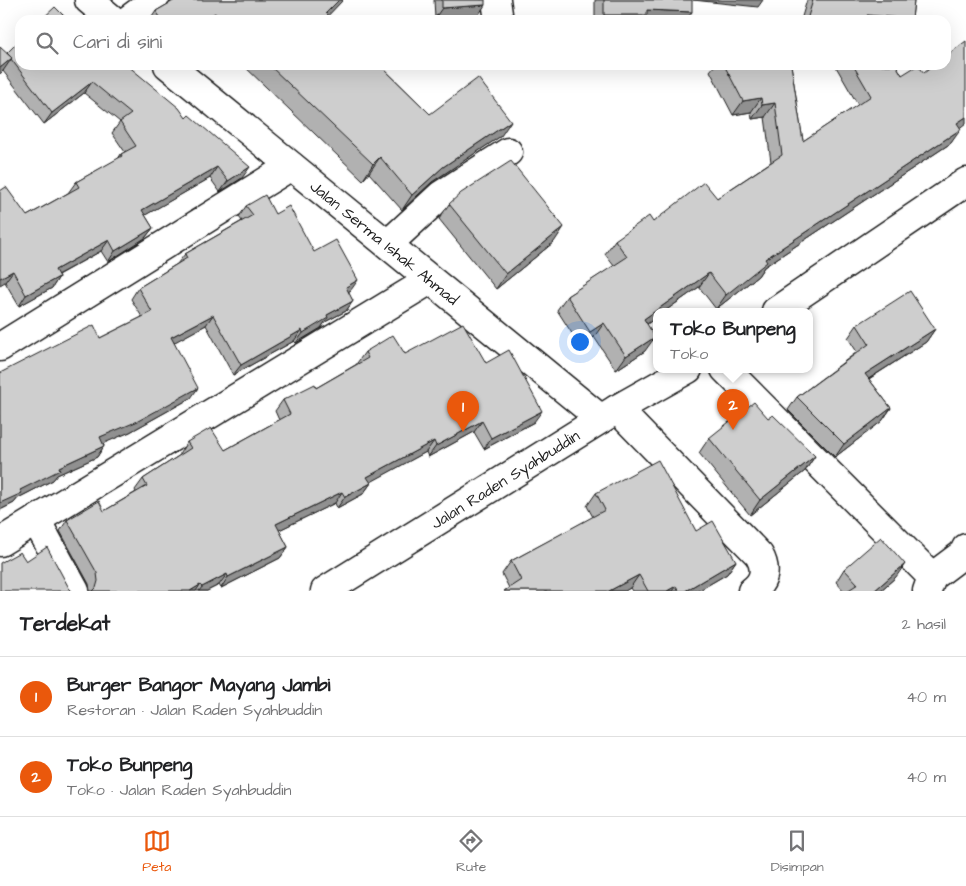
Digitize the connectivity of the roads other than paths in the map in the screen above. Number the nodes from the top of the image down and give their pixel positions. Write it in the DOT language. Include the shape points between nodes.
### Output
graph roads {
  1 [pos="89,0"];
  2 [pos="155,0"];
  3 [pos="107,15"];
  4 [pos="135,15"];
  5 [pos="174,70"];
  6 [pos="508,152"];
  7 [pos="291,166"];
  8 [pos="966,182"];
  9 [pos="388,244"];
  10 [pos="430,280"];
  11 [pos="780,308"];
  12 [pos="0,347"];
  13 [pos="681,373"];
  14 [pos="729,373"];
  15 [pos="609,414"];
  16 [pos="36,520"];
  17 [pos="0,542"];
  18 [pos="966,548"];
  19 [pos="929,584"];
  20 [pos="75,591"];
  21 [pos="327,591"];
  22 [pos="752,591"];
  1 -- 3 [label="street"];
  2 -- 4 [label="street"];
  5 -- 7 [label="street, Jalan Serma Ishak Ahmad"];
  6 -- 9 [label="street" via="441,196"];
  7 -- 9 [label="street, Jalan Serma Ishak Ahmad"];
  7 -- 12 [label="street"];
  8 -- 11 [label="street"];
  9 -- 10 [label="street, Jalan Serma Ishak Ahmad"];
  10 -- 15 [label="street, Jalan Serma Ishak Ahmad"];
  10 -- 16 [label="street"];
  13 -- 15 [label="street, Jalan Raden Syahbuddin"];
  14 -- 19 [label="street"];
  15 -- 21 [label="street, Jalan Raden Syahbuddin"];
  15 -- 22 [label="street, Jalan Serma Ishak Ahmad" via="759,555 764,564 764,575"];
  16 -- 17 [label="street"];
  16 -- 20 [label="street"];
  18 -- 19 [label="street" via="964,554"];
}
